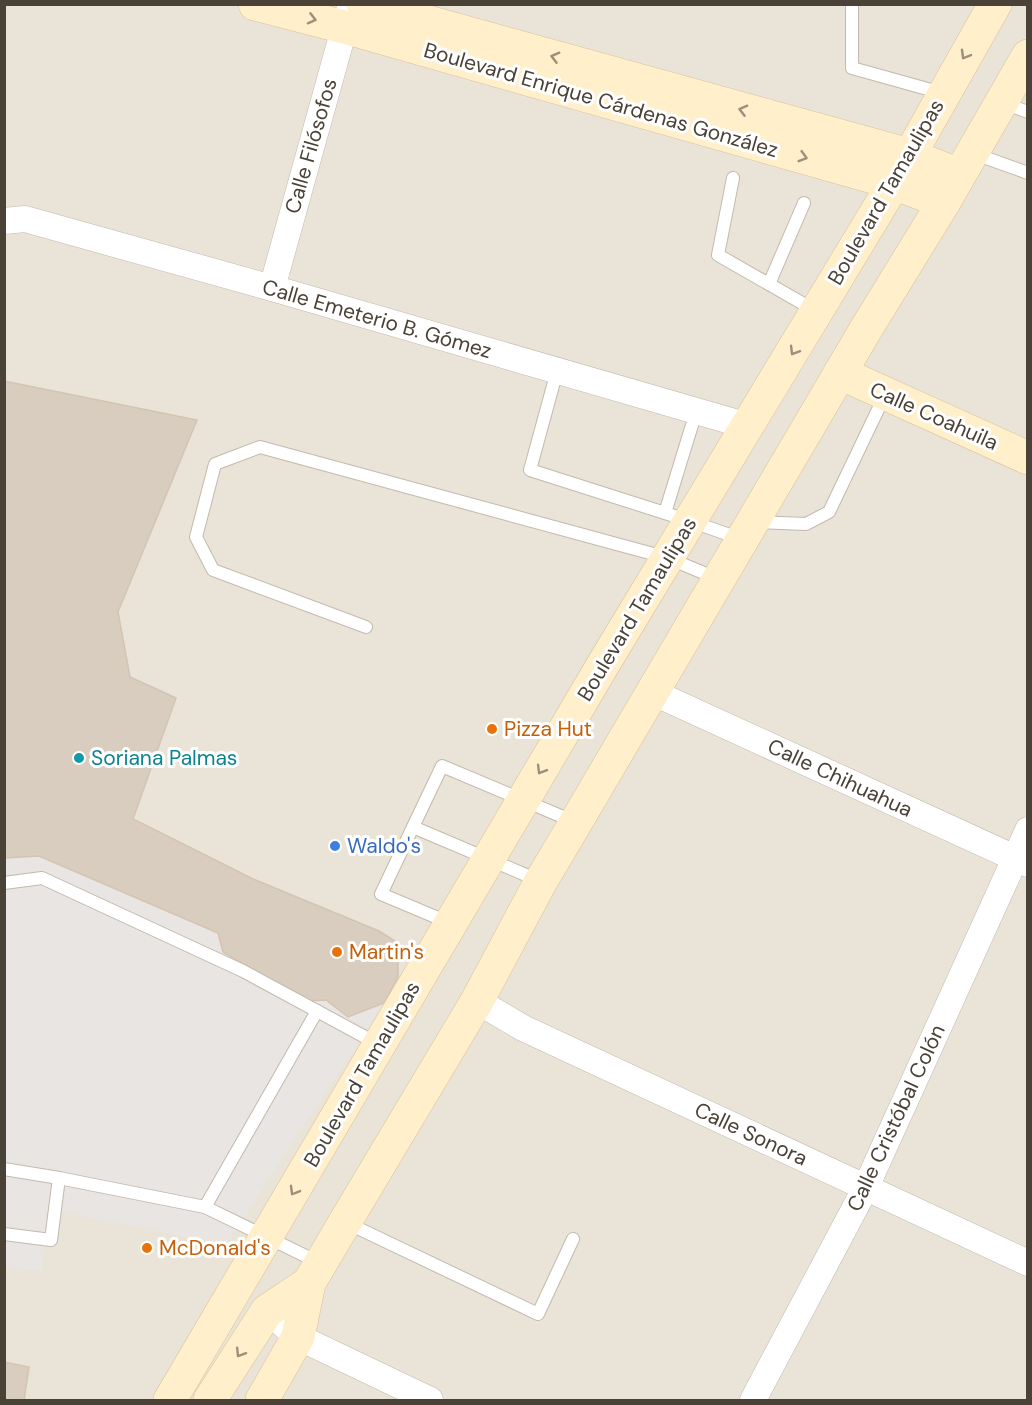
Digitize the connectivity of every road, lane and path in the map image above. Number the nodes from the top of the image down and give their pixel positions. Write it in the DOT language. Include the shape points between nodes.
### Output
graph roads {
  1 [pos="255,4"];
  2 [pos="852,4"];
  3 [pos="353,12"];
  4 [pos="985,16"];
  5 [pos="1028,56"];
  6 [pos="944,94"];
  7 [pos="1014,107"];
  8 [pos="901,169"];
  9 [pos="1028,173"];
  10 [pos="959,176"];
  11 [pos="733,178"];
  12 [pos="804,203"];
  13 [pos="4,221"];
  14 [pos="769,284"];
  15 [pos="272,288"];
  16 [pos="817,312"];
  17 [pos="557,371"];
  18 [pos="840,373"];
  19 [pos="886,394"];
  20 [pos="696,412"];
  21 [pos="748,426"];
  22 [pos="1028,458"];
  23 [pos="678,517"];
  24 [pos="747,531"];
  25 [pos="668,558"];
  26 [pos="719,579"];
  27 [pos="366,627"];
  28 [pos="652,692"];
  29 [pos="524,800"];
  30 [pos="576,822"];
  31 [pos="413,826"];
  32 [pos="1028,830"];
  33 [pos="488,859"];
  34 [pos="1021,861"];
  35 [pos="541,881"];
  36 [pos="4,883"];
  37 [pos="451,923"];
  38 [pos="477,1001"];
  39 [pos="317,1011"];
  40 [pos="379,1045"];
  41 [pos="4,1169"];
  42 [pos="60,1178"];
  43 [pos="866,1187"];
  44 [pos="206,1207"];
  45 [pos="345,1222"];
  46 [pos="4,1234"];
  47 [pos="267,1237"];
  48 [pos="573,1239"];
  49 [pos="1028,1263"];
  50 [pos="315,1273"];
  51 [pos="267,1311"];
  52 [pos="298,1337"];
  53 [pos="170,1401"];
  54 [pos="210,1401"];
  55 [pos="262,1401"];
  56 [pos="430,1401"];
  57 [pos="753,1401"];
  1 -- 3 [label="street, Boulevard Enrique Cárdenas González, one-way"];
  2 -- 6 [label="lane" via="852,68"];
  3 -- 8 [label="street, Boulevard Enrique Cárdenas González"];
  3 -- 15 [label="street, Calle Filósofos"];
  4 -- 6 [label="street, Boulevard Tamaulipas, one-way"];
  5 -- 7 [label="street"];
  6 -- 8 [label="street, Boulevard Tamaulipas"];
  7 -- 10 [label="street"];
  8 -- 10 [label="street, Boulevard Enrique Cárdenas González"];
  8 -- 16 [label="street, Boulevard Tamaulipas"];
  9 -- 10 [label="lane"];
  10 -- 18 [label="street"];
  11 -- 14 [label="lane" via="718,255"];
  12 -- 14 [label="lane"];
  13 -- 15 [label="street, Calle Emeterio B. Gómez" via="25,219"];
  14 -- 16 [label="lane"];
  15 -- 17 [label="street, Calle Emeterio B. Gómez"];
  16 -- 21 [label="street, Boulevard Tamaulipas, one-way"];
  17 -- 20 [label="street, Calle Emeterio B. Gómez"];
  17 -- 23 [label="lane" via="530,470"];
  18 -- 19 [label="street, Calle Coahuila"];
  18 -- 24 [label="street"];
  19 -- 22 [label="street, Calle Coahuila"];
  19 -- 24 [label="lane" via="829,512 806,524"];
  20 -- 21 [label="street, Calle Emeterio B. Gómez"];
  20 -- 23 [label="lane"];
  21 -- 23 [label="street, Boulevard Tamaulipas"];
  23 -- 24 [label="lane"];
  23 -- 25 [label="street, Boulevard Tamaulipas"];
  24 -- 26 [label="street"];
  25 -- 26 [label="lane"];
  25 -- 27 [label="lane" via="260,447 215,464 196,537 213,570"];
  25 -- 29 [label="street, Boulevard Tamaulipas, one-way"];
  26 -- 28 [label="street"];
  28 -- 30 [label="street"];
  28 -- 34 [label="street, Calle Chihuahua"];
  29 -- 30 [label="lane"];
  29 -- 31 [label="lane" via="442,765"];
  29 -- 33 [label="street, Boulevard Tamaulipas"];
  30 -- 35 [label="street"];
  31 -- 33 [label="lane"];
  31 -- 37 [label="lane" via="381,894"];
  32 -- 34 [label="street, Calle Cristóbal Colón"];
  33 -- 35 [label="lane"];
  33 -- 37 [label="street, Boulevard Tamaulipas"];
  34 -- 43 [label="street, Calle Cristóbal Colón"];
  35 -- 38 [label="street"];
  36 -- 39 [label="lane" via="42,878 243,971"];
  37 -- 40 [label="street, Boulevard Tamaulipas"];
  38 -- 43 [label="street, Calle Sonora" via="524,1028"];
  38 -- 45 [label="street"];
  39 -- 40 [label="lane"];
  39 -- 44 [label="lane"];
  40 -- 47 [label="street, Boulevard Tamaulipas, one-way"];
  41 -- 42 [label="lane"];
  42 -- 44 [label="lane"];
  42 -- 46 [label="lane" via="51,1240"];
  43 -- 49 [label="street, Calle Sonora"];
  43 -- 57 [label="street, Calle Cristóbal Colón"];
  44 -- 47 [label="lane"];
  45 -- 48 [label="lane" via="538,1314"];
  45 -- 50 [label="street"];
  47 -- 50 [label="lane"];
  47 -- 53 [label="street, Boulevard Tamaulipas"];
  50 -- 51 [label="street"];
  50 -- 52 [label="street"];
  51 -- 52 [label="street"];
  51 -- 54 [label="street, one-way"];
  52 -- 55 [label="street"];
  52 -- 56 [label="street"];
}
